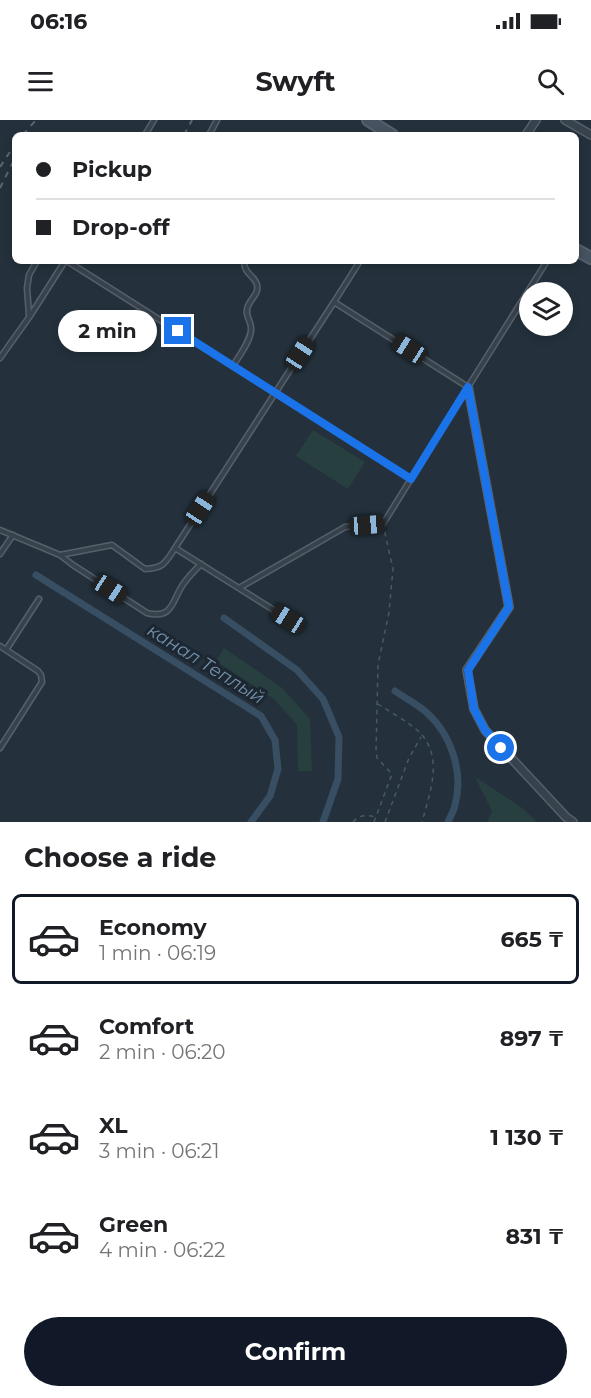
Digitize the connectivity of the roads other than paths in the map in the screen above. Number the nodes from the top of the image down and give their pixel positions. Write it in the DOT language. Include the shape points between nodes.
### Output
graph roads {
  1 [pos="368,120"];
  2 [pos="565,120"];
  3 [pos="387,132"];
  4 [pos="591,135"];
  5 [pos="35,264"];
  6 [pos="64,264"];
  7 [pos="71,264"];
  8 [pos="243,264"];
  9 [pos="358,264"];
  10 [pos="545,264"];
  11 [pos="334,302"];
  12 [pos="30,316"];
  13 [pos="0,358"];
  14 [pos="233,366"];
  15 [pos="468,387"];
  16 [pos="275,393"];
  17 [pos="411,479"];
  18 [pos="0,530"];
  19 [pos="13,535"];
  20 [pos="175,548"];
  21 [pos="0,554"];
  22 [pos="60,555"];
  23 [pos="201,564"];
  24 [pos="239,588"];
  25 [pos="39,599"];
  26 [pos="288,619"];
  27 [pos="0,646"];
  28 [pos="6,650"];
  29 [pos="0,748"];
  30 [pos="573,822"];
  1 -- 3 [label="main road"];
  2 -- 4 [label="street"];
  5 -- 12 [label="lane" via="28,275"];
  6 -- 12 [label="lane"];
  7 -- 14 [label="lane"];
  8 -- 14 [label="lane" via="258,287 247,306 251,334"];
  9 -- 11 [label="lane"];
  10 -- 15 [label="lane"];
  11 -- 15 [label="lane"];
  11 -- 16 [label="lane"];
  12 -- 13 [label="lane"];
  14 -- 16 [label="lane"];
  15 -- 17 [label="lane"];
  15 -- 30 [label="street" via="509,607 468,670 474,709 485,730"];
  16 -- 17 [label="lane"];
  16 -- 20 [label="lane"];
  17 -- 24 [label="lane" via="383,524 345,527"];
  18 -- 19 [label="lane"];
  19 -- 21 [label="lane"];
  19 -- 22 [label="lane"];
  20 -- 22 [label="lane" via="165,563 146,569 112,545"];
  20 -- 23 [label="lane"];
  22 -- 23 [label="lane" via="147,613 156,615 172,607 183,583"];
  23 -- 24 [label="lane"];
  24 -- 26 [label="lane"];
  25 -- 28 [label="lane"];
  27 -- 28 [label="lane"];
  28 -- 29 [label="lane" via="38,670 42,682"];
}
